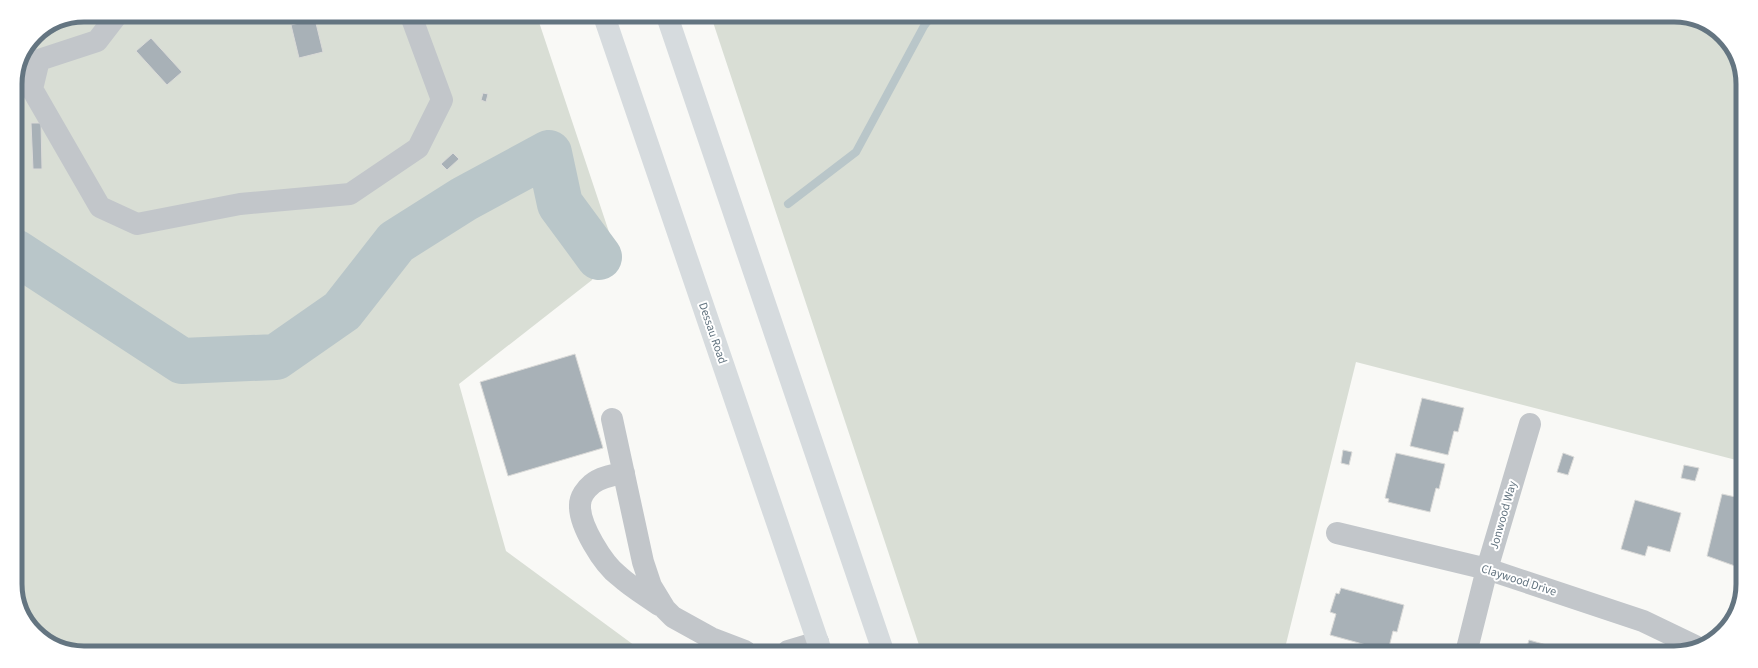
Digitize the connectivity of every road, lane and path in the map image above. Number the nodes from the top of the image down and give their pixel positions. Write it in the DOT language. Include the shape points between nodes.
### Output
graph roads {
  1 [pos="112,22"];
  2 [pos="413,22"];
  3 [pos="606,22"];
  4 [pos="669,22"];
  5 [pos="612,419"];
  6 [pos="1530,424"];
  7 [pos="624,473"];
  8 [pos="1337,533"];
  9 [pos="1487,569"];
  10 [pos="665,609"];
  11 [pos="1690,644"];
  12 [pos="732,646"];
  13 [pos="819,646"];
  14 [pos="881,646"];
  15 [pos="1468,646"];
  1 -- 2 [label="street" via="97,41 39,60 32,89 100,207 137,224 240,204 350,194 418,148 442,100"];
  3 -- 13 [label="main road, Dessau Road"];
  4 -- 14 [label="main road"];
  5 -- 7 [label="street"];
  6 -- 9 [label="street, Jonwood Way"];
  7 -- 10 [label="street" via="643,562 651,586"];
  7 -- 10 [label="street" via="592,484 582,497 581,512 592,542 611,569"];
  8 -- 9 [label="street, Claywood Drive"];
  9 -- 11 [label="street, Claywood Drive" via="1643,621"];
  9 -- 15 [label="street, Jonwood Way"];
  10 -- 12 [label="street" via="673,618"];
}
